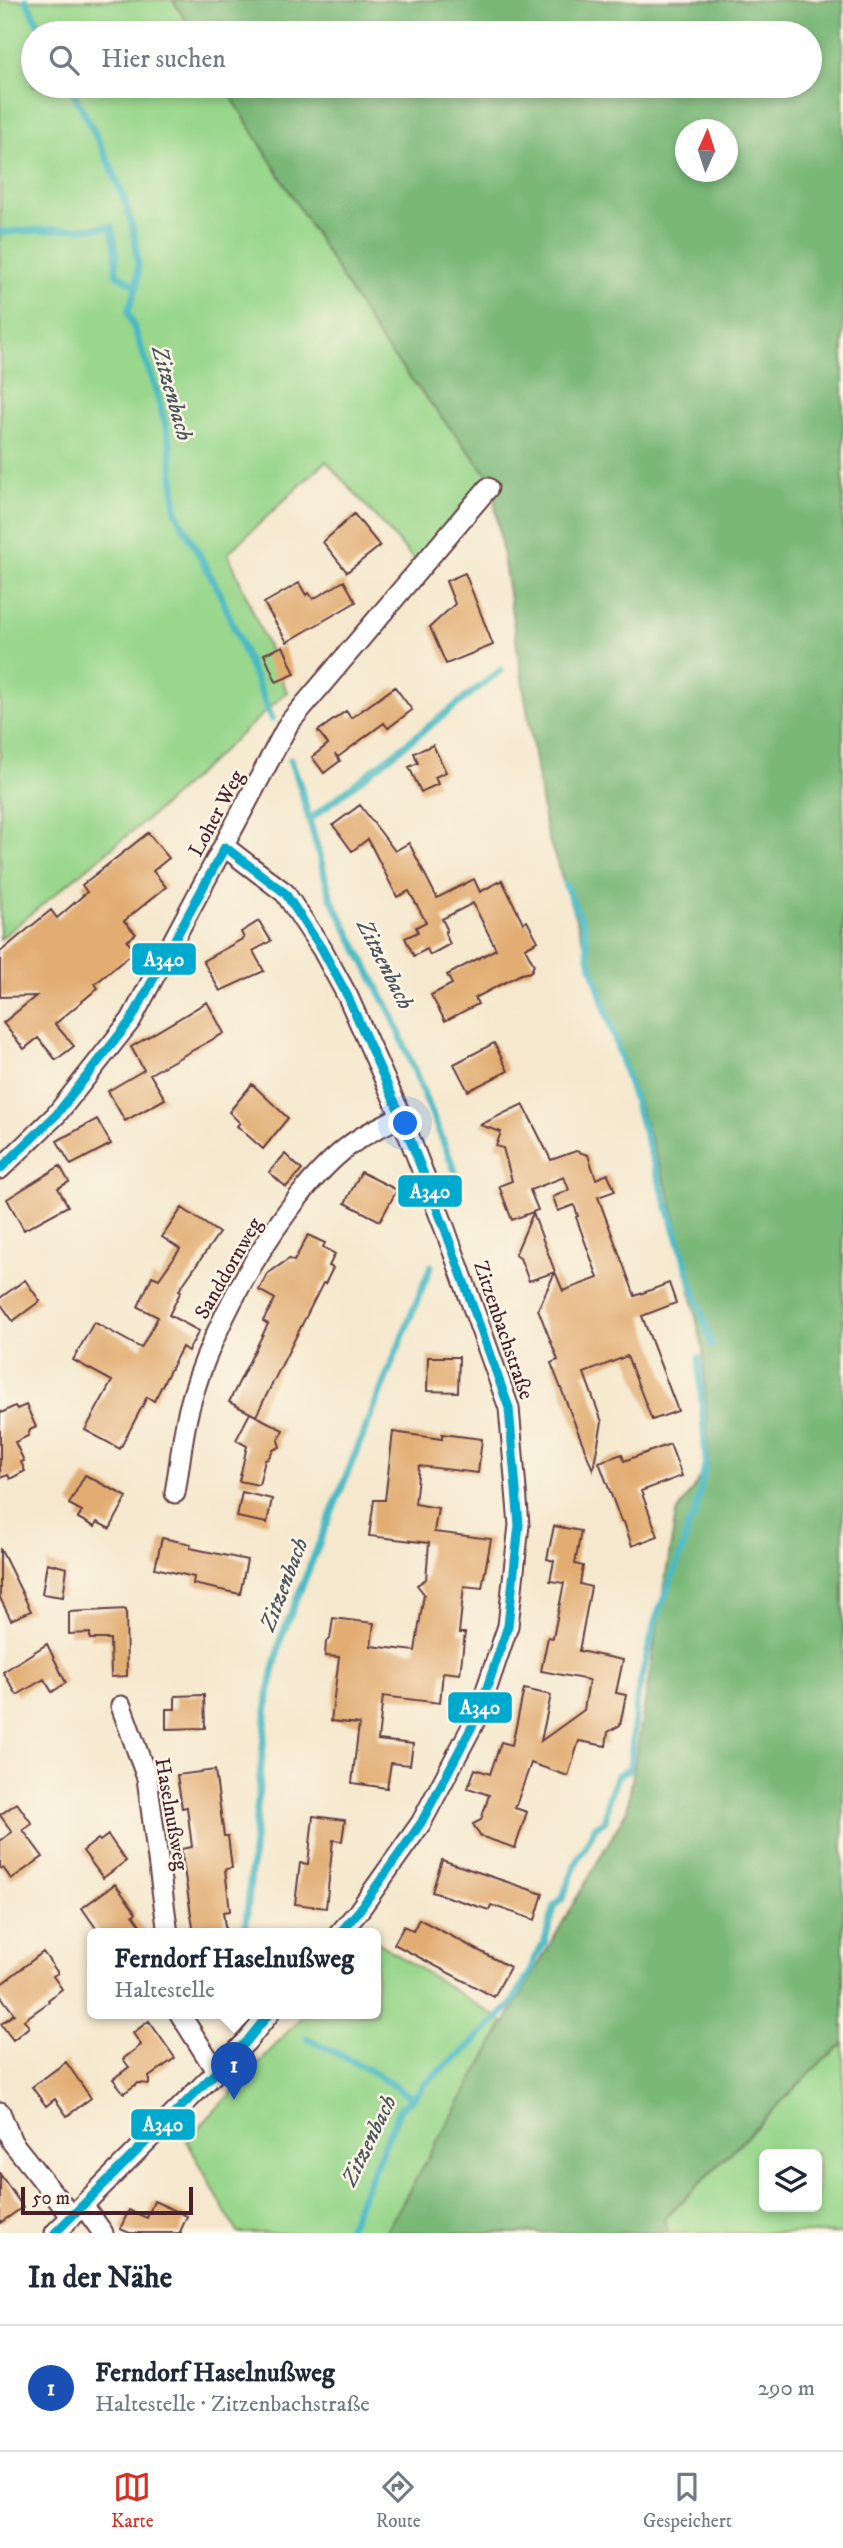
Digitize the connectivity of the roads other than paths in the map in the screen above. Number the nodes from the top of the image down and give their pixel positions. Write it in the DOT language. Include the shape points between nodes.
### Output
graph roads {
  1 [pos="488,488"];
  2 [pos="225,847"];
  3 [pos="401,1116"];
  4 [pos="0,1169"];
  5 [pos="176,1493"];
  6 [pos="121,1706"];
  7 [pos="167,1928"];
  8 [pos="344,1928"];
  9 [pos="183,2019"];
  10 [pos="264,2019"];
  11 [pos="216,2071"];
  12 [pos="0,2112"];
  13 [pos="78,2211"];
  14 [pos="55,2233"];
  15 [pos="103,2233"];
  1 -- 2 [label="street, Loher Weg" via="289,723"];
  2 -- 3 [label="street, Zitzenbachstraße" via="291,901 348,997"];
  2 -- 4 [label="street, Loher Weg" via="131,1020 56,1115"];
  3 -- 5 [label="street, Sanddornweg" via="350,1144 308,1185 261,1248 215,1335 189,1408"];
  3 -- 8 [label="street, Zitzenbachstraße" via="509,1408 519,1525 508,1626 477,1717 421,1823"];
  6 -- 7 [label="street, Haselnußweg" via="147,1778"];
  9 -- 11 [label="street"];
  10 -- 11 [label="street"];
  11 -- 13 [label="street"];
  12 -- 13 [label="street" via="12,2142"];
  13 -- 14 [label="street"];
  13 -- 15 [label="street"];
}
